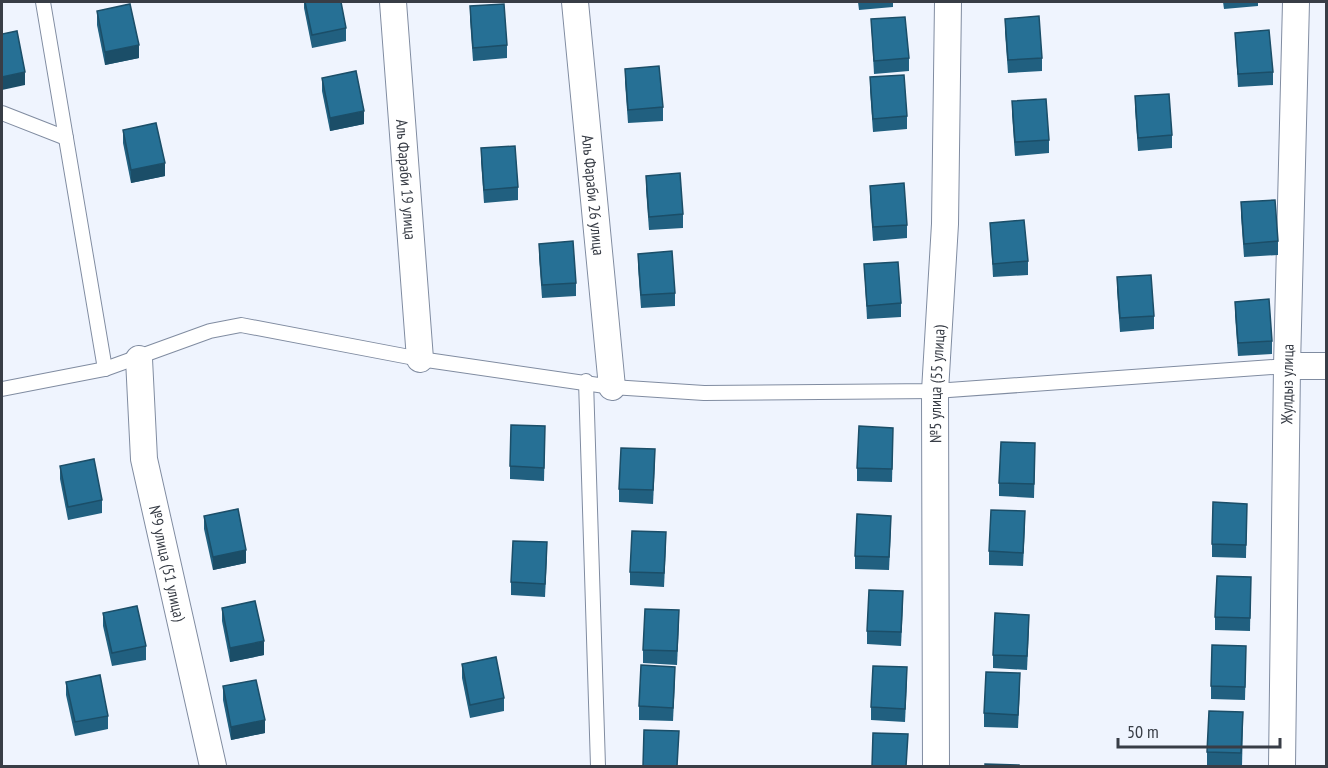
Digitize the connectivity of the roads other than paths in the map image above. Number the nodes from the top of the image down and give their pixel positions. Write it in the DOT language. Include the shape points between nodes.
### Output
graph roads {
  1 [pos="43,2"];
  2 [pos="393,2"];
  3 [pos="575,2"];
  4 [pos="948,2"];
  5 [pos="1296,2"];
  6 [pos="2,113"];
  7 [pos="66,138"];
  8 [pos="139,359"];
  9 [pos="420,359"];
  10 [pos="1287,366"];
  11 [pos="1326,366"];
  12 [pos="105,369"];
  13 [pos="586,381"];
  14 [pos="612,387"];
  15 [pos="2,389"];
  16 [pos="936,391"];
  17 [pos="213,766"];
  18 [pos="598,766"];
  19 [pos="936,766"];
  20 [pos="1282,766"];
  1 -- 7 [label="lane"];
  2 -- 9 [label="street, Аль Фараби 19 улица"];
  3 -- 14 [label="street, Аль Фараби 26 улица"];
  4 -- 16 [label="street, №5 улица (55 улица)" via="945,224"];
  5 -- 10 [label="street, Жулдыз улица"];
  6 -- 7 [label="lane"];
  7 -- 12 [label="lane"];
  8 -- 9 [label="lane" via="210,331 241,325"];
  8 -- 12 [label="lane"];
  8 -- 17 [label="street, №9 улица (51 улица)" via="144,459"];
  9 -- 13 [label="lane"];
  10 -- 11 [label="street"];
  10 -- 16 [label="lane"];
  10 -- 20 [label="street, Жулдыз улица"];
  12 -- 15 [label="lane"];
  13 -- 14 [label="lane"];
  13 -- 18 [label="lane"];
  14 -- 16 [label="lane" via="704,393"];
  16 -- 19 [label="street, №5 улица (55 улица)"];
}
